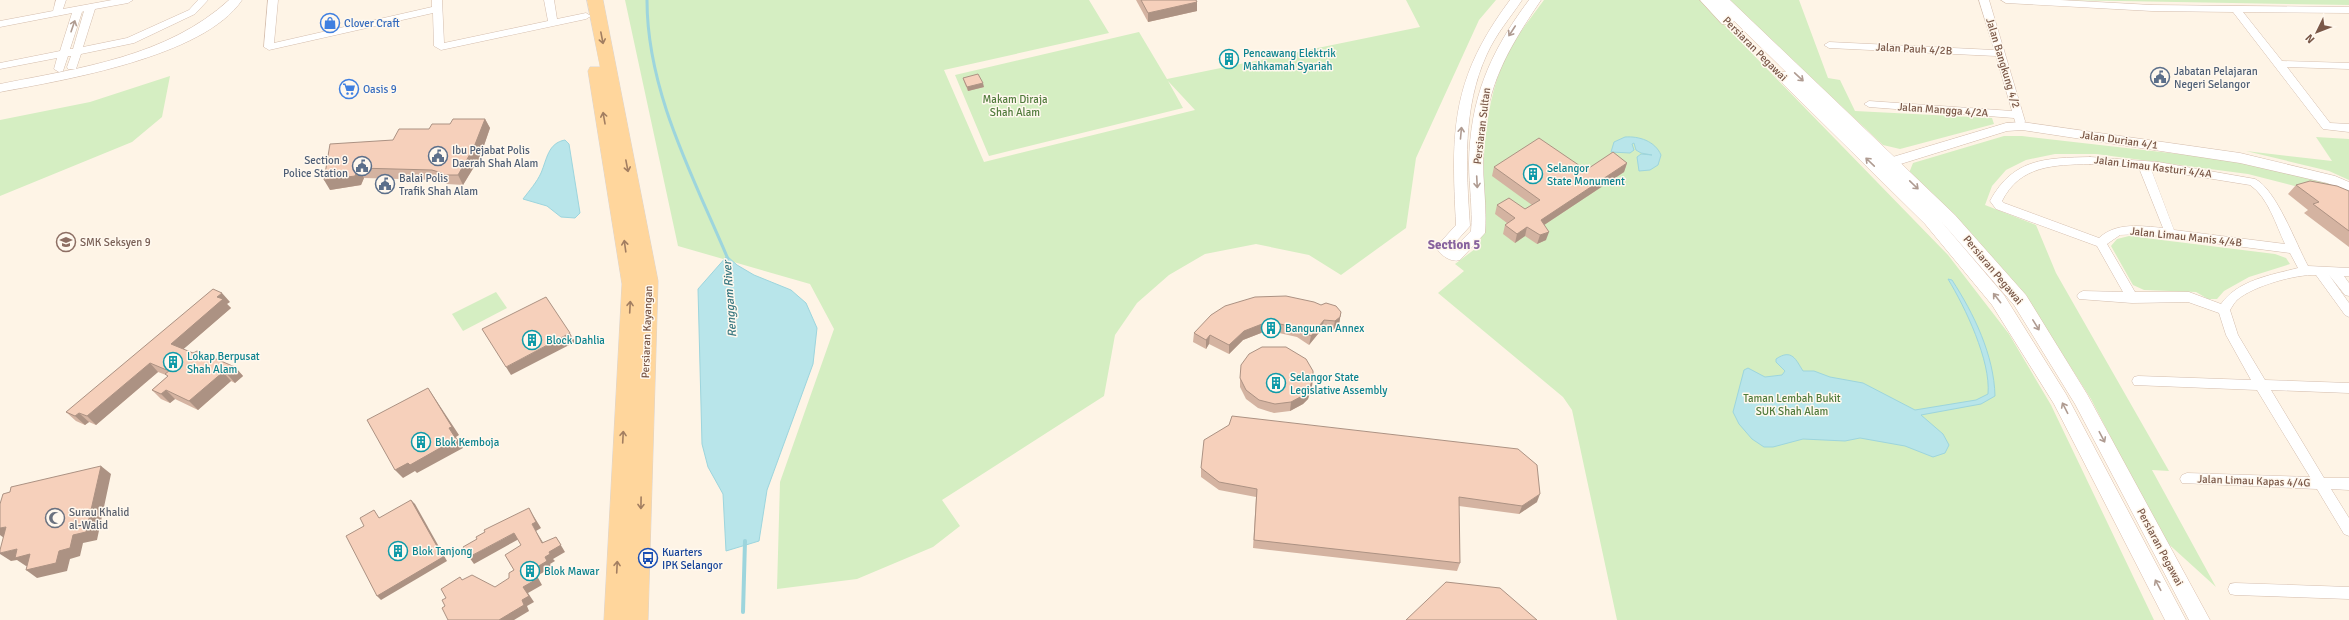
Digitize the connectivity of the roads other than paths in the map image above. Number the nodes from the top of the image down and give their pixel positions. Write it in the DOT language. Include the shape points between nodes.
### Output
graph roads {
  1 [pos="61,0"];
  2 [pos="128,0"];
  3 [pos="203,0"];
  4 [pos="223,0"];
  5 [pos="236,0"];
  6 [pos="273,0"];
  7 [pos="549,0"];
  8 [pos="1516,0"];
  9 [pos="1535,0"];
  10 [pos="1707,0"];
  11 [pos="1722,0"];
  12 [pos="1984,0"];
  13 [pos="2006,0"];
  14 [pos="437,4"];
  15 [pos="588,5"];
  16 [pos="90,8"];
  17 [pos="2235,8"];
  18 [pos="78,10"];
  19 [pos="2349,10"];
  20 [pos="57,13"];
  21 [pos="553,23"];
  22 [pos="0,24"];
  23 [pos="1829,45"];
  24 [pos="77,50"];
  25 [pos="64,53"];
  26 [pos="2000,53"];
  27 [pos="2278,64"];
  28 [pos="0,66"];
  29 [pos="2349,66"];
  30 [pos="65,68"];
  31 [pos="0,79"];
  32 [pos="0,88"];
  33 [pos="1868,104"];
  34 [pos="2020,120"];
  35 [pos="2349,128"];
  36 [pos="1890,162"];
  37 [pos="2144,166"];
  38 [pos="2349,187"];
  39 [pos="2170,233"];
  40 [pos="2101,243"];
  41 [pos="2291,249"];
  42 [pos="2305,270"];
  43 [pos="2319,270"];
  44 [pos="2334,271"];
  45 [pos="2349,272"];
  46 [pos="2349,292"];
  47 [pos="2083,296"];
  48 [pos="2132,298"];
  49 [pos="2224,310"];
  50 [pos="2349,312"];
  51 [pos="2138,381"];
  52 [pos="2262,387"];
  53 [pos="2349,388"];
  54 [pos="2187,479"];
  55 [pos="2322,483"];
  56 [pos="2349,484"];
  57 [pos="2349,530"];
  58 [pos="639,584"];
  59 [pos="616,589"];
  60 [pos="2235,589"];
  61 [pos="2349,594"];
  62 [pos="606,620"];
  63 [pos="615,620"];
  64 [pos="637,620"];
  65 [pos="651,620"];
  66 [pos="2176,620"];
  67 [pos="2200,620"];
  1 -- 20 [label="street"];
  2 -- 16 [label="street"];
  3 -- 24 [label="street" via="192,12 130,41"];
  4 -- 30 [label="street" via="211,13 183,31 126,53"];
  5 -- 32 [label="street" via="210,23 192,34 138,56"];
  6 -- 14 [label="street" via="269,47"];
  7 -- 21 [label="street"];
  9 -- 8 [label="street, Persiaran Sultan, one-way" via="1500,49 1488,77 1476,156 1478,233 1455,256 1443,247 1464,226 1459,162 1464,102 1483,49 1502,17"];
  66 -- 10 [label="main road, Persiaran Pegawai, one-way" via="2060,399 1998,300 1931,220"];
  11 -- 36 [label="main road, Persiaran Pegawai, one-way" via="1766,46"];
  12 -- 26 [label="street, Jalan Bangkung 4/2"];
  13 -- 17 [label="street" via="2152,8"];
  14 -- 21 [label="street" via="441,47"];
  15 -- 21 [label="street"];
  15 -- 58 [label="main road, Persiaran Kayangan, one-way" via="649,281"];
  59 -- 15 [label="main road, Persiaran Kayangan, one-way" via="631,284"];
  16 -- 18 [label="street"];
  16 -- 24 [label="street"];
  17 -- 19 [label="street"];
  17 -- 27 [label="street"];
  18 -- 20 [label="street"];
  25 -- 18 [label="street, one-way"];
  20 -- 22 [label="street"];
  23 -- 26 [label="street, Jalan Pauh 4/2B"];
  24 -- 25 [label="street"];
  24 -- 30 [label="street"];
  25 -- 28 [label="street"];
  25 -- 30 [label="street"];
  26 -- 34 [label="street, Jalan Bangkung 4/2"];
  27 -- 29 [label="street"];
  27 -- 35 [label="street" via="2327,126"];
  30 -- 31 [label="street"];
  33 -- 34 [label="street, Jalan Mangga 4/2A"];
  34 -- 36 [label="street, Jalan Durian 4/1" via="2006,127"];
  34 -- 38 [label="street, Jalan Durian 4/1" via="2240,158 2330,179"];
  36 -- 67 [label="main road, Persiaran Pegawai, one-way" via="1949,219 2020,300 2081,399"];
  37 -- 39 [label="street"];
  37 -- 40 [label="street, Jalan Limau Kasturi 4/4A" via="2097,159 2059,160 2034,165 2014,176 2002,190 1996,203"];
  37 -- 41 [label="street, Jalan Limau Kasturi 4/4A" via="2242,179 2256,184 2282,227"];
  39 -- 40 [label="street, Jalan Limau Manis 4/4B" via="2123,230 2110,234"];
  39 -- 41 [label="street, Jalan Limau Manis 4/4B"];
  40 -- 48 [label="street"];
  41 -- 42 [label="street"];
  42 -- 43 [label="street"];
  42 -- 49 [label="street" via="2256,284 2233,297"];
  43 -- 44 [label="street"];
  43 -- 50 [label="street"];
  44 -- 45 [label="street"];
  44 -- 46 [label="street"];
  47 -- 48 [label="street"];
  48 -- 49 [label="street" via="2189,297"];
  49 -- 52 [label="street" via="2232,335"];
  51 -- 52 [label="street"];
  52 -- 53 [label="street"];
  52 -- 55 [label="street"];
  54 -- 55 [label="street, Jalan Limau Kapas 4/4G"];
  55 -- 56 [label="street, Jalan Limau Kapas 4/4G"];
  55 -- 57 [label="street"];
  58 -- 64 [label="main road, Persiaran Kayangan"];
  58 -- 65 [label="main road"];
  59 -- 62 [label="main road"];
  59 -- 63 [label="main road, Persiaran Kayangan"];
  60 -- 61 [label="street"];
}
